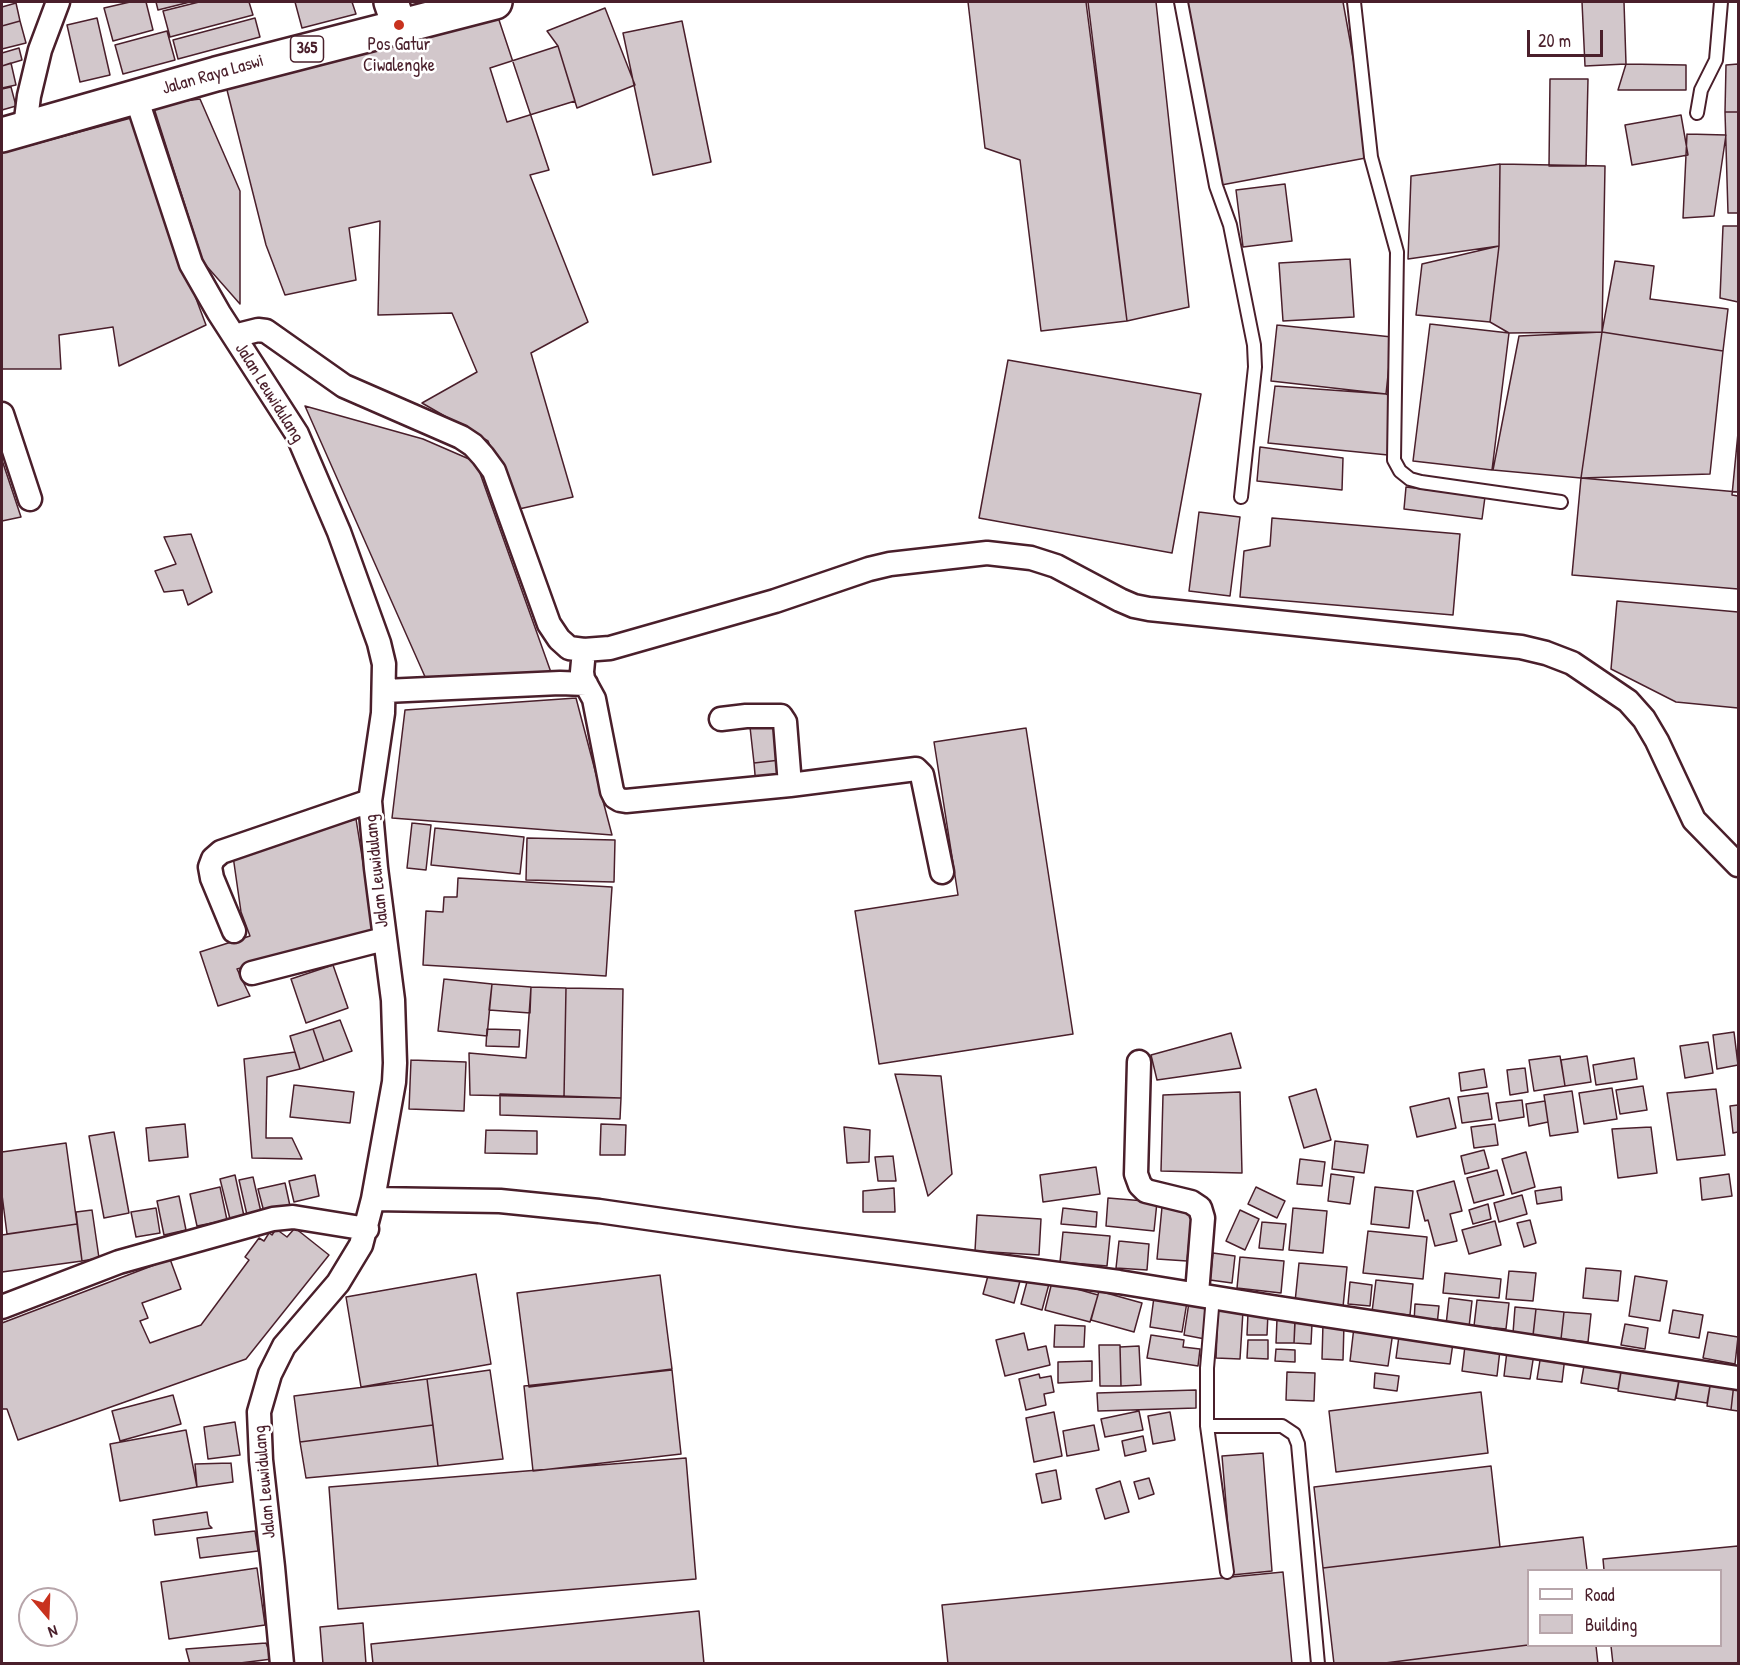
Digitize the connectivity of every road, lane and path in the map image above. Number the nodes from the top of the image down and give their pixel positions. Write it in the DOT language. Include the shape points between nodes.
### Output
graph roads {
  1 [pos="58,2"];
  2 [pos="495,2"];
  3 [pos="1181,2"];
  4 [pos="1354,2"];
  5 [pos="1721,2"];
  6 [pos="395,13"];
  7 [pos="136,97"];
  8 [pos="1697,113"];
  9 [pos="13,131"];
  10 [pos="244,333"];
  11 [pos="2,414"];
  12 [pos="1241,497"];
  13 [pos="30,499"];
  14 [pos="1561,502"];
  15 [pos="584,667"];
  16 [pos="385,690"];
  17 [pos="721,719"];
  18 [pos="790,785"];
  19 [pos="370,801"];
  20 [pos="1738,865"];
  21 [pos="942,872"];
  22 [pos="234,931"];
  23 [pos="384,939"];
  24 [pos="252,973"];
  25 [pos="1139,1062"];
  26 [pos="373,1199"];
  27 [pos="367,1229"];
  28 [pos="1205,1294"];
  29 [pos="2,1307"];
  30 [pos="1738,1378"];
  31 [pos="1207,1426"];
  32 [pos="1227,1572"];
  33 [pos="282,1664"];
  34 [pos="1318,1664"];
  1 -- 9 [label="street" via="40,50 29,96"];
  2 -- 6 [label="main road, Jalan Raya Laswi / 365"];
  3 -- 12 [label="lane" via="1216,186 1230,225 1254,345"];
  4 -- 14 [label="lane" via="1371,157 1397,252 1394,460 1400,471 1421,482"];
  5 -- 8 [label="lane" via="1716,60 1701,90"];
  6 -- 7 [label="main road, Jalan Raya Laswi / 365"];
  7 -- 9 [label="main road, Jalan Raya Laswi / 365"];
  7 -- 10 [label="street, Jalan Leuwidulang" via="191,264"];
  10 -- 15 [label="street" via="266,331 344,386 473,445 494,471 549,624"];
  10 -- 16 [label="street, Jalan Leuwidulang" via="307,456 339,532 379,643"];
  11 -- 13 [label="street"];
  15 -- 16 [label="street" via="560,683"];
  15 -- 18 [label="street" via="612,791 620,800"];
  15 -- 20 [label="street" via="610,648 776,601 869,569 987,553 1031,558 1056,566 1120,600 1149,609 1521,647 1572,663 1628,701 1644,719 1694,820"];
  16 -- 19 [label="street, Jalan Leuwidulang"];
  17 -- 18 [label="street" via="781,716 785,722"];
  18 -- 21 [label="street" via="916,769 922,775"];
  19 -- 22 [label="street" via="221,852 213,859 212,878"];
  19 -- 23 [label="street, Jalan Leuwidulang"];
  23 -- 24 [label="street"];
  23 -- 26 [label="street, Jalan Leuwidulang" via="393,1000 395,1063"];
  25 -- 28 [label="street" via="1136,1174 1146,1191 1191,1202 1200,1208"];
  26 -- 27 [label="street, Jalan Leuwidulang"];
  26 -- 28 [label="street" via="500,1201 599,1211"];
  27 -- 29 [label="street" via="293,1217 273,1219 119,1262"];
  27 -- 33 [label="street, Jalan Leuwidulang" via="338,1283 284,1346 270,1374 260,1412 261,1460"];
  28 -- 30 [label="street"];
  28 -- 31 [label="lane"];
  31 -- 32 [label="lane"];
  31 -- 34 [label="lane" via="1282,1426 1294,1434"];
}
